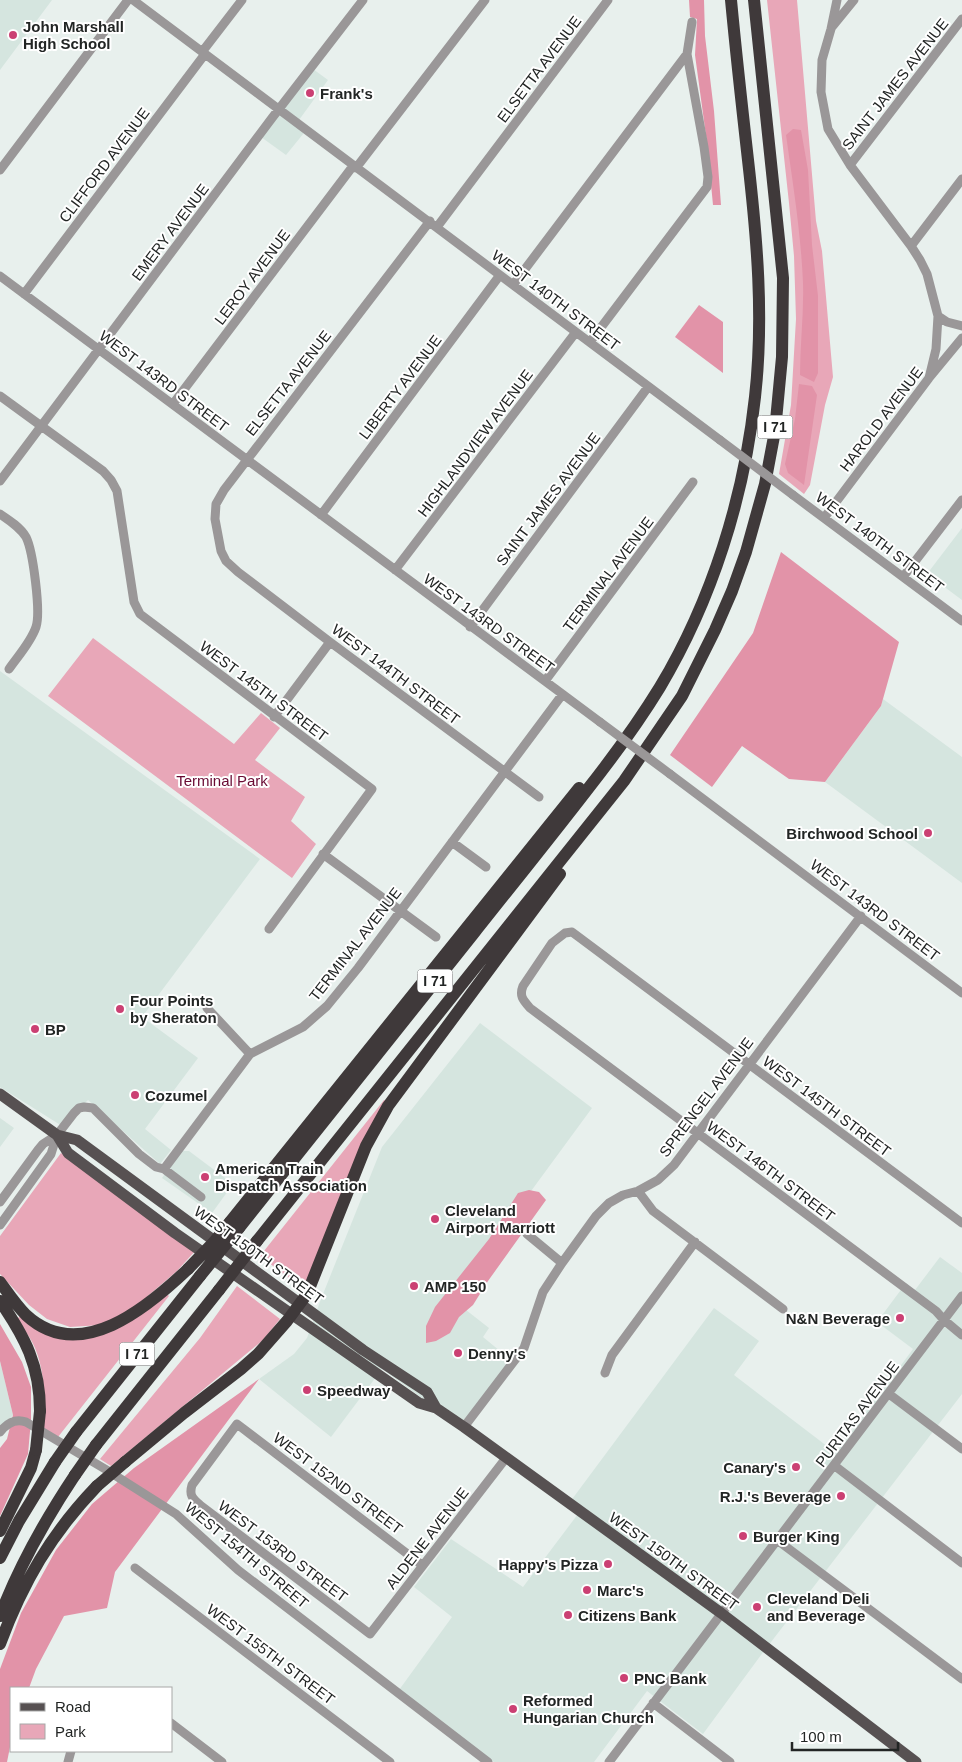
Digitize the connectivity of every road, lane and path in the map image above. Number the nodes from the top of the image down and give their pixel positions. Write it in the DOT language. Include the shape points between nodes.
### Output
graph roads {
  1 [pos="128,0"];
  2 [pos="133,0"];
  3 [pos="242,0"];
  4 [pos="363,0"];
  5 [pos="484,0"];
  6 [pos="608,0"];
  7 [pos="731,0"];
  8 [pos="754,0"];
  9 [pos="837,0"];
  10 [pos="854,0"];
  11 [pos="962,19"];
  12 [pos="692,22"];
  13 [pos="831,29"];
  14 [pos="204,53"];
  15 [pos="687,54"];
  16 [pos="279,109"];
  17 [pos="850,165"];
  18 [pos="355,167"];
  19 [pos="0,170"];
  20 [pos="962,179"];
  21 [pos="433,224"];
  22 [pos="911,246"];
  23 [pos="500,275"];
  24 [pos="0,276"];
  25 [pos="513,285"];
  26 [pos="24,294"];
  27 [pos="938,316"];
  28 [pos="962,326"];
  29 [pos="576,332"];
  30 [pos="962,338"];
  31 [pos="590,342"];
  32 [pos="98,350"];
  33 [pos="929,378"];
  34 [pos="648,387"];
  35 [pos="0,396"];
  36 [pos="173,404"];
  37 [pos="41,426"];
  38 [pos="246,460"];
  39 [pos="0,481"];
  40 [pos="693,482"];
  41 [pos="962,500"];
  42 [pos="0,514"];
  43 [pos="321,515"];
  44 [pos="824,518"];
  45 [pos="395,570"];
  46 [pos="238,572"];
  47 [pos="904,577"];
  48 [pos="962,621"];
  49 [pos="470,627"];
  50 [pos="330,642"];
  51 [pos="9,669"];
  52 [pos="545,681"];
  53 [pos="562,694"];
  54 [pos="274,717"];
  55 [pos="504,771"];
  56 [pos="539,797"];
  57 [pos="600,812"];
  58 [pos="452,842"];
  59 [pos="322,854"];
  60 [pos="486,867"];
  61 [pos="400,911"];
  62 [pos="861,916"];
  63 [pos="269,929"];
  64 [pos="436,937"];
  65 [pos="536,965"];
  66 [pos="962,993"];
  67 [pos="207,1008"];
  68 [pos="250,1054"];
  69 [pos="748,1064"];
  70 [pos="0,1094"];
  71 [pos="697,1133"];
  72 [pos="57,1135"];
  73 [pos="164,1169"];
  74 [pos="638,1191"];
  75 [pos="201,1196"];
  76 [pos="0,1202"];
  77 [pos="962,1223"];
  78 [pos="0,1225"];
  79 [pos="234,1225"];
  80 [pos="527,1234"];
  81 [pos="696,1242"];
  82 [pos="562,1263"];
  83 [pos="0,1282"];
  84 [pos="962,1296"];
  85 [pos="0,1301"];
  86 [pos="296,1309"];
  87 [pos="782,1309"];
  88 [pos="944,1320"];
  89 [pos="962,1334"];
  90 [pos="605,1373"];
  91 [pos="889,1394"];
  92 [pos="237,1424"];
  93 [pos="464,1427"];
  94 [pos="0,1432"];
  95 [pos="962,1450"];
  96 [pos="506,1458"];
  97 [pos="835,1466"];
  98 [pos="0,1531"];
  99 [pos="777,1540"];
  100 [pos="0,1558"];
  101 [pos="962,1563"];
  102 [pos="422,1565"];
  103 [pos="135,1568"];
  104 [pos="721,1613"];
  105 [pos="0,1616"];
  106 [pos="370,1634"];
  107 [pos="0,1644"];
  108 [pos="962,1679"];
  109 [pos="654,1703"];
  110 [pos="172,1725"];
  111 [pos="222,1762"];
  112 [pos="390,1762"];
  113 [pos="488,1762"];
  114 [pos="609,1762"];
  115 [pos="730,1762"];
  116 [pos="916,1762"];
  1 -- 19 [label="street"];
  2 -- 14 [label="street, WEST 140TH STREET"];
  3 -- 14 [label="street, CLIFFORD AVENUE"];
  4 -- 16 [label="street, EMERY AVENUE"];
  5 -- 18 [label="street, LEROY AVENUE"];
  6 -- 21 [label="street, ELSETTA AVENUE"];
  7 -- 79 [label="highway, I 71" via="756,227 760,343 748,450 733,512 708,588 661,684 630,733 564,805"];
  8 -- 57 [label="highway, I 71" via="783,278 782,357 775,431 765,484 746,552 715,630 682,696"];
  9 -- 13 [label="street"];
  10 -- 13 [label="street"];
  11 -- 17 [label="street, SAINT JAMES AVENUE"];
  12 -- 15 [label="street"];
  13 -- 17 [label="street" via="822,60 821,92 828,129"];
  14 -- 16 [label="street, WEST 140TH STREET"];
  14 -- 26 [label="street, CLIFFORD AVENUE"];
  15 -- 25 [label="street"];
  15 -- 31 [label="street" via="707,187"];
  16 -- 18 [label="street, WEST 140TH STREET"];
  16 -- 32 [label="street, EMERY AVENUE"];
  17 -- 22 [label="street"];
  18 -- 21 [label="street, WEST 140TH STREET"];
  18 -- 36 [label="street, LEROY AVENUE"];
  20 -- 22 [label="street"];
  21 -- 23 [label="street, WEST 140TH STREET"];
  21 -- 38 [label="street, ELSETTA AVENUE"];
  22 -- 27 [label="street" via="926,274"];
  23 -- 25 [label="street, WEST 140TH STREET"];
  23 -- 43 [label="street, LIBERTY AVENUE"];
  24 -- 26 [label="street, WEST 143RD STREET"];
  25 -- 29 [label="street, WEST 140TH STREET"];
  26 -- 32 [label="street, WEST 143RD STREET"];
  27 -- 28 [label="street"];
  27 -- 33 [label="street" via="936,349"];
  29 -- 31 [label="street, WEST 140TH STREET"];
  29 -- 45 [label="street, HIGHLANDVIEW AVENUE"];
  30 -- 33 [label="street, HAROLD AVENUE"];
  31 -- 34 [label="street, WEST 140TH STREET"];
  32 -- 36 [label="street, WEST 143RD STREET"];
  32 -- 37 [label="street, EMERY AVENUE"];
  33 -- 44 [label="street, HAROLD AVENUE"];
  34 -- 44 [label="street, WEST 140TH STREET, bridge"];
  34 -- 49 [label="street, SAINT JAMES AVENUE"];
  35 -- 37 [label="street"];
  36 -- 38 [label="street, WEST 143RD STREET"];
  37 -- 39 [label="street, EMERY AVENUE"];
  37 -- 54 [label="street, WEST 145TH STREET" via="103,471 117,491 134,602 140,614"];
  38 -- 43 [label="street, WEST 143RD STREET"];
  38 -- 46 [label="street, ELSETTA AVENUE" via="216,504 220,550"];
  40 -- 52 [label="street, TERMINAL AVENUE"];
  41 -- 47 [label="street"];
  42 -- 51 [label="street" via="25,536 30,548 38,607 36,627"];
  43 -- 45 [label="street, WEST 143RD STREET"];
  44 -- 47 [label="street, WEST 140TH STREET"];
  45 -- 49 [label="street, WEST 143RD STREET"];
  46 -- 50 [label="street, WEST 144TH STREET"];
  47 -- 48 [label="street, WEST 140TH STREET"];
  49 -- 52 [label="street, WEST 143RD STREET"];
  50 -- 54 [label="street"];
  50 -- 55 [label="street, WEST 144TH STREET"];
  52 -- 53 [label="street, WEST 143RD STREET"];
  53 -- 55 [label="street, TERMINAL AVENUE"];
  53 -- 62 [label="street, WEST 143RD STREET, bridge"];
  54 -- 59 [label="street, WEST 145TH STREET" via="372,789"];
  55 -- 56 [label="street, WEST 144TH STREET"];
  55 -- 58 [label="street, TERMINAL AVENUE"];
  57 -- 86 [label="highway" via="546,894 388,1106 366,1146 307,1294"];
  57 -- 105 [label="highway, I 71, bridge" via="96,1445 51,1511"];
  58 -- 60 [label="street"];
  58 -- 61 [label="street, TERMINAL AVENUE"];
  59 -- 61 [label="street"];
  59 -- 63 [label="street"];
  61 -- 64 [label="street"];
  61 -- 68 [label="street, TERMINAL AVENUE" via="327,1006 303,1027"];
  62 -- 66 [label="street, WEST 143RD STREET"];
  62 -- 69 [label="street, SPRENGEL AVENUE"];
  65 -- 69 [label="street, WEST 145TH STREET" via="552,943 572,932"];
  65 -- 71 [label="street, WEST 146TH STREET" via="520,992 530,1008"];
  67 -- 68 [label="street"];
  68 -- 73 [label="street, TERMINAL AVENUE"];
  69 -- 71 [label="street, SPRENGEL AVENUE"];
  69 -- 77 [label="street, WEST 145TH STREET"];
  70 -- 72 [label="main road, WEST 150TH STREET"];
  71 -- 74 [label="street, SPRENGEL AVENUE" via="658,1180"];
  71 -- 88 [label="street, WEST 146TH STREET"];
  72 -- 73 [label="street" via="79,1108 89,1106 139,1154"];
  72 -- 76 [label="street" via="38,1150"];
  72 -- 78 [label="street" via="51,1154"];
  72 -- 86 [label="main road, WEST 150TH STREET" via="77,1140"];
  72 -- 86 [label="main road, WEST 150TH STREET" via="68,1153 175,1232"];
  73 -- 75 [label="street, WEST 150TH STREET"];
  74 -- 81 [label="street" via="653,1212"];
  74 -- 82 [label="street, SPRENGEL AVENUE" via="609,1203"];
  79 -- 83 [label="highway, bridge" via="159,1295 116,1324 100,1330 71,1334 41,1325 27,1316"];
  79 -- 100 [label="highway, I 71, bridge" via="200,1276 76,1432 28,1506"];
  80 -- 82 [label="street"];
  81 -- 87 [label="street"];
  81 -- 90 [label="street" via="612,1355"];
  82 -- 93 [label="street, SPRENGEL AVENUE" via="543,1292 524,1348"];
  84 -- 88 [label="street, PURITAS AVENUE"];
  85 -- 98 [label="highway, bridge" via="30,1351 38,1376 40,1411 36,1450"];
  86 -- 93 [label="main road, WEST 150TH STREET" via="427,1392 436,1408"];
  86 -- 107 [label="highway, bridge" via="273,1339 247,1364 97,1486 61,1527 36,1563"];
  88 -- 89 [label="street, WEST 146TH STREET"];
  88 -- 91 [label="street, PURITAS AVENUE"];
  91 -- 95 [label="street"];
  91 -- 97 [label="street, PURITAS AVENUE"];
  92 -- 102 [label="street, WEST 152ND STREET"];
  92 -- 106 [label="street, WEST 153RD STREET" via="192,1485 191,1496"];
  93 -- 96 [label="main road, WEST 150TH STREET"];
  94 -- 113 [label="street, WEST 154TH STREET" via="10,1422 26,1422 176,1514 238,1570"];
  96 -- 102 [label="street, ALDENE AVENUE"];
  96 -- 104 [label="main road, WEST 150TH STREET"];
  97 -- 99 [label="street, PURITAS AVENUE"];
  97 -- 101 [label="street"];
  99 -- 104 [label="street, PURITAS AVENUE"];
  99 -- 108 [label="street"];
  102 -- 106 [label="street, ALDENE AVENUE"];
  103 -- 112 [label="street, WEST 155TH STREET"];
  104 -- 109 [label="street, PURITAS AVENUE"];
  104 -- 116 [label="main road, WEST 150TH STREET"];
  109 -- 114 [label="street, PURITAS AVENUE"];
  109 -- 115 [label="street"];
  110 -- 111 [label="street"];
}
